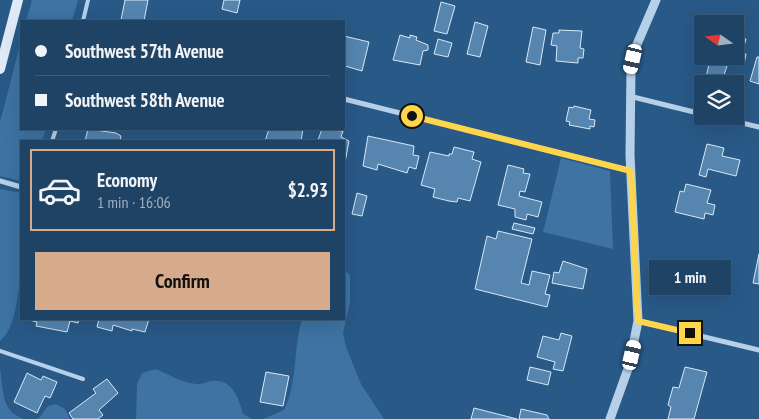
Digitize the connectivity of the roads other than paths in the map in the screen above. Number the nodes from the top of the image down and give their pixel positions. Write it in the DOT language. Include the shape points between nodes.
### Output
graph roads {
  1 [pos="18,0"];
  2 [pos="88,0"];
  3 [pos="656,0"];
  4 [pos="83,20"];
  5 [pos="0,69"];
  6 [pos="629,96"];
  7 [pos="345,99"];
  8 [pos="694,112"];
  9 [pos="744,123"];
  10 [pos="759,127"];
  11 [pos="631,171"];
  12 [pos="0,181"];
  13 [pos="20,187"];
  14 [pos="638,321"];
  15 [pos="759,350"];
  16 [pos="0,351"];
  17 [pos="83,379"];
  18 [pos="610,419"];
  1 -- 5 [label="main road"];
  2 -- 4 [label="lane"];
  3 -- 6 [label="street" via="635,49"];
  6 -- 8 [label="street"];
  6 -- 11 [label="street"];
  7 -- 11 [label="street"];
  9 -- 10 [label="street"];
  11 -- 14 [label="street"];
  12 -- 13 [label="street"];
  14 -- 15 [label="street"];
  14 -- 18 [label="street" via="629,366"];
  16 -- 17 [label="lane"];
}
